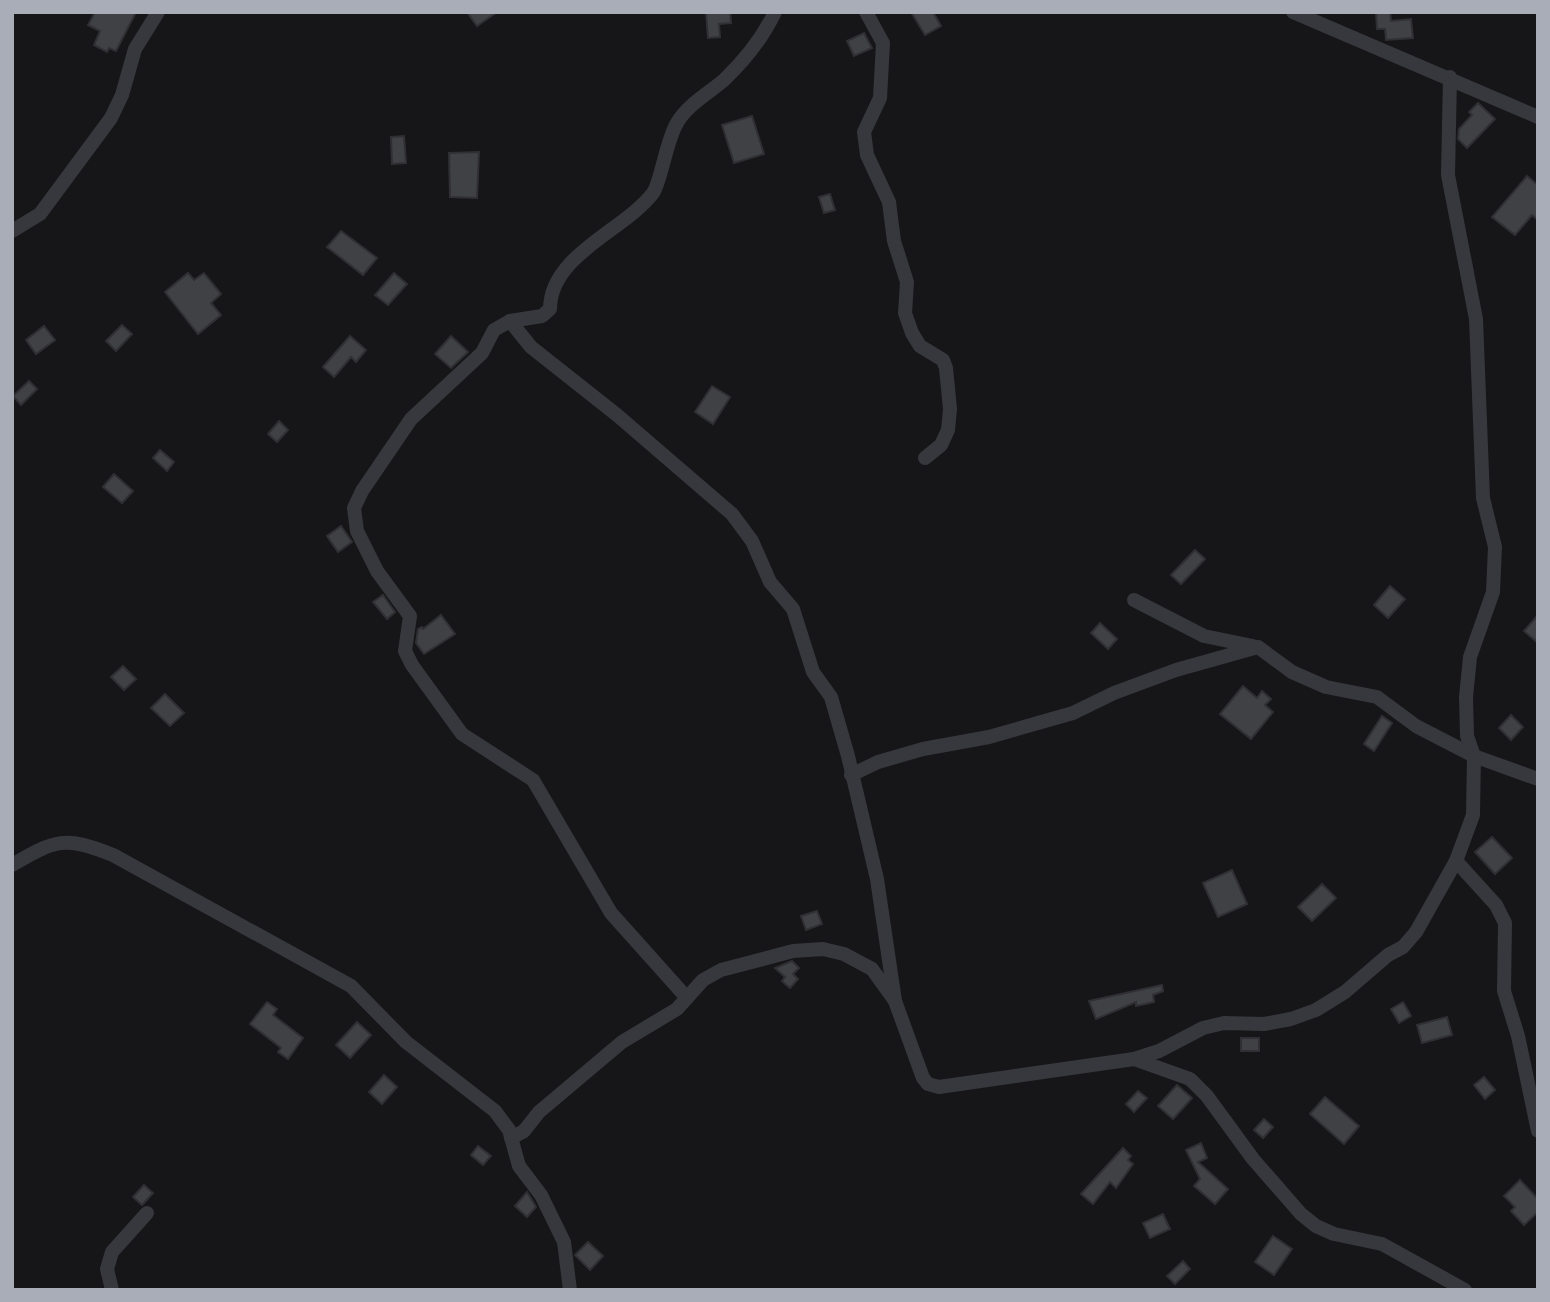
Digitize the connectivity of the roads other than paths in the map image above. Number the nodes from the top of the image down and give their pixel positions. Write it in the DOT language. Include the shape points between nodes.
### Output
graph roads {
  1 [pos="158,12"];
  2 [pos="775,12"];
  3 [pos="866,12"];
  4 [pos="1293,12"];
  5 [pos="1450,77"];
  6 [pos="1538,117"];
  7 [pos="12,231"];
  8 [pos="510,321"];
  9 [pos="925,458"];
  10 [pos="1134,600"];
  11 [pos="1258,647"];
  12 [pos="1474,756"];
  13 [pos="851,775"];
  14 [pos="1538,779"];
  15 [pos="1456,861"];
  16 [pos="12,865"];
  17 [pos="687,998"];
  18 [pos="895,1001"];
  19 [pos="1134,1059"];
  20 [pos="1538,1131"];
  21 [pos="511,1138"];
  22 [pos="147,1213"];
  23 [pos="112,1290"];
  24 [pos="570,1290"];
  25 [pos="1465,1290"];
  1 -- 7 [label="street" via="135,49 111,118 40,214"];
  2 -- 8 [label="street" via="749,53 678,121 663,154 655,191 578,257 550,291 550,309 542,316"];
  3 -- 9 [label="street" via="883,43 880,98 864,132 867,155 889,202 894,241 907,282 905,313 912,333 946,368 948,430 941,445"];
  4 -- 5 [label="street"];
  5 -- 6 [label="street"];
  5 -- 12 [label="street" via="1448,175 1476,319 1483,498 1495,547 1493,592 1470,657 1467,736"];
  8 -- 13 [label="street" via="531,347 732,514 752,541 770,582 793,609 813,672 831,697"];
  8 -- 17 [label="street" via="494,330 482,353 411,419 362,491 354,508 357,531 377,571 410,617 405,651 412,665 462,734 533,780 611,913"];
  10 -- 11 [label="street" via="1203,636"];
  11 -- 12 [label="street" via="1292,672 1326,687 1377,698 1416,726"];
  11 -- 13 [label="street" via="1164,675 1073,713 989,737 923,749"];
  12 -- 14 [label="street"];
  12 -- 15 [label="street" via="1473,814"];
  13 -- 18 [label="street" via="877,878"];
  15 -- 19 [label="street" via="1403,947 1317,1010 1264,1024 1224,1023 1203,1028"];
  15 -- 20 [label="street" via="1496,905 1505,923 1504,991"];
  16 -- 21 [label="street" via="52,844 78,841 113,855 351,986 406,1042 495,1111"];
  17 -- 18 [label="street" via="703,980 721,970 793,951 822,950 844,954 872,969"];
  17 -- 21 [label="street" via="666,1019 622,1042"];
  18 -- 19 [label="street" via="923,1078 932,1086"];
  19 -- 25 [label="street" via="1190,1079 1208,1096 1252,1159 1316,1226 1382,1244"];
  21 -- 24 [label="street" via="519,1166 541,1195 564,1242"];
  22 -- 23 [label="street" via="112,1252 107,1269"];
}
